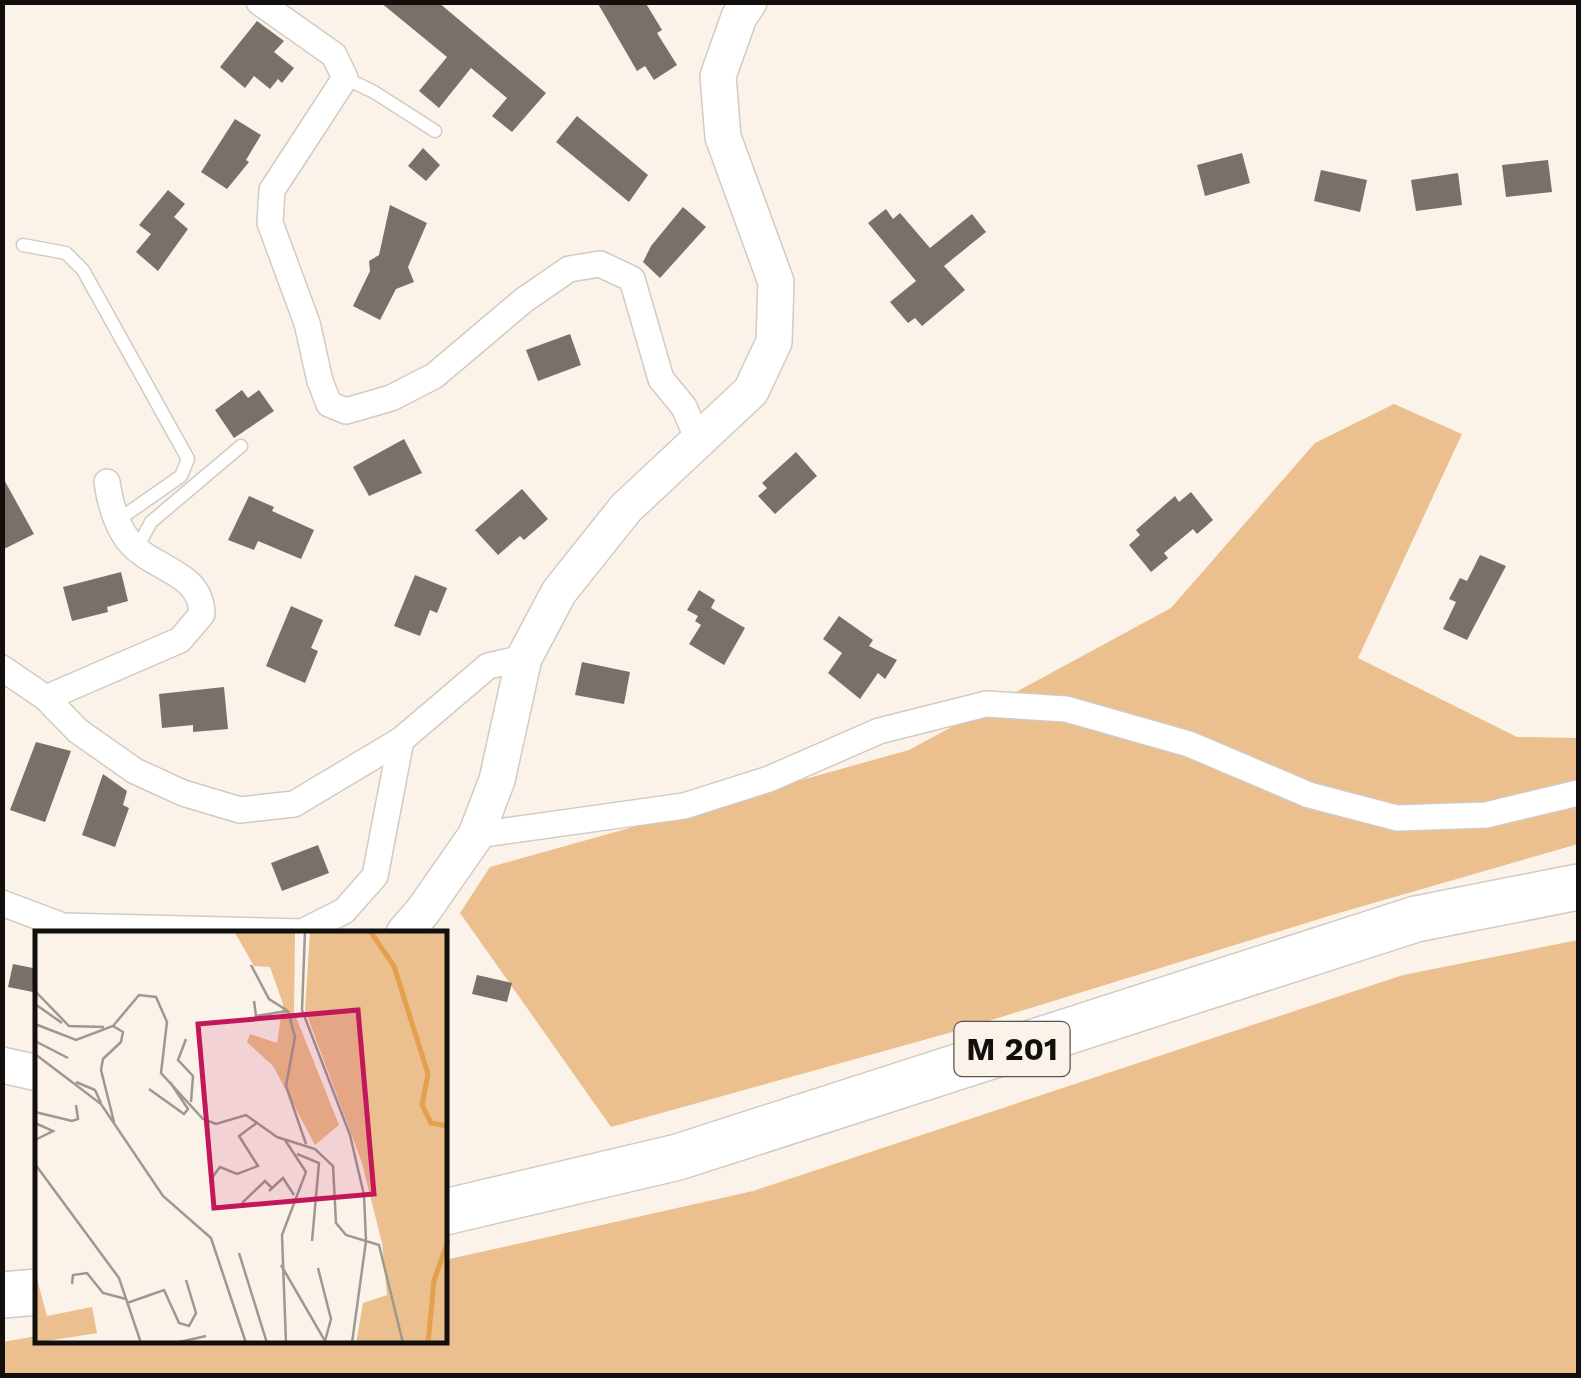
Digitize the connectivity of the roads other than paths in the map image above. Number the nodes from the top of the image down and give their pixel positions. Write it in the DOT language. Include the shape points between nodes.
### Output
graph roads {
  1 [pos="259,2"];
  2 [pos="748,2"];
  3 [pos="345,78"];
  4 [pos="436,131"];
  5 [pos="23,244"];
  6 [pos="699,442"];
  7 [pos="241,446"];
  8 [pos="107,482"];
  9 [pos="118,520"];
  10 [pos="137,548"];
  11 [pos="524,658"];
  12 [pos="2,668"];
  13 [pos="46,698"];
  14 [pos="401,740"];
  15 [pos="1578,793"];
  16 [pos="476,835"];
  17 [pos="1578,887"];
  18 [pos="2,903"];
  19 [pos="1578,912"];
  20 [pos="192,931"];
  21 [pos="304,931"];
  22 [pos="406,931"];
  23 [pos="2,1066"];
  24 [pos="35,1072"];
  25 [pos="448,1211"];
  26 [pos="448,1235"];
  27 [pos="35,1268"];
  28 [pos="2,1270"];
  29 [pos="35,1292"];
  30 [pos="2,1295"];
  1 -- 3 [label="street" via="334,54"];
  2 -- 6 [label="street" via="718,76 723,137 776,282 774,342 751,391"];
  3 -- 4 [label="lane"];
  3 -- 6 [label="street" via="272,190 270,223 329,404 346,411 392,398 434,376 569,269 600,264 632,279 661,379 684,407"];
  5 -- 9 [label="lane" via="66,253 83,270 188,459 181,476"];
  6 -- 11 [label="street" via="626,508 559,592"];
  7 -- 10 [label="lane" via="151,522"];
  8 -- 9 [label="street"];
  9 -- 10 [label="street"];
  10 -- 13 [label="street" via="192,583 202,597 202,614 180,640"];
  11 -- 14 [label="street" via="488,666"];
  11 -- 16 [label="street" via="497,780"];
  12 -- 13 [label="street"];
  13 -- 14 [label="street" via="78,731 135,771 240,810 294,804"];
  14 -- 21 [label="street" via="376,876 344,911"];
  15 -- 16 [label="street" via="1486,815 1397,818 1309,795 1188,744 1066,709 986,704 880,731 684,806"];
  16 -- 22 [label="street"];
  17 -- 25 [label="highway, M 201" via="1416,919 678,1157"];
  18 -- 20 [label="street" via="64,926"];
  19 -- 26 [label="highway, M 201" via="1410,948 668,1185"];
  23 -- 24 [label="street"];
  27 -- 28 [label="highway"];
  29 -- 30 [label="highway"];
}
